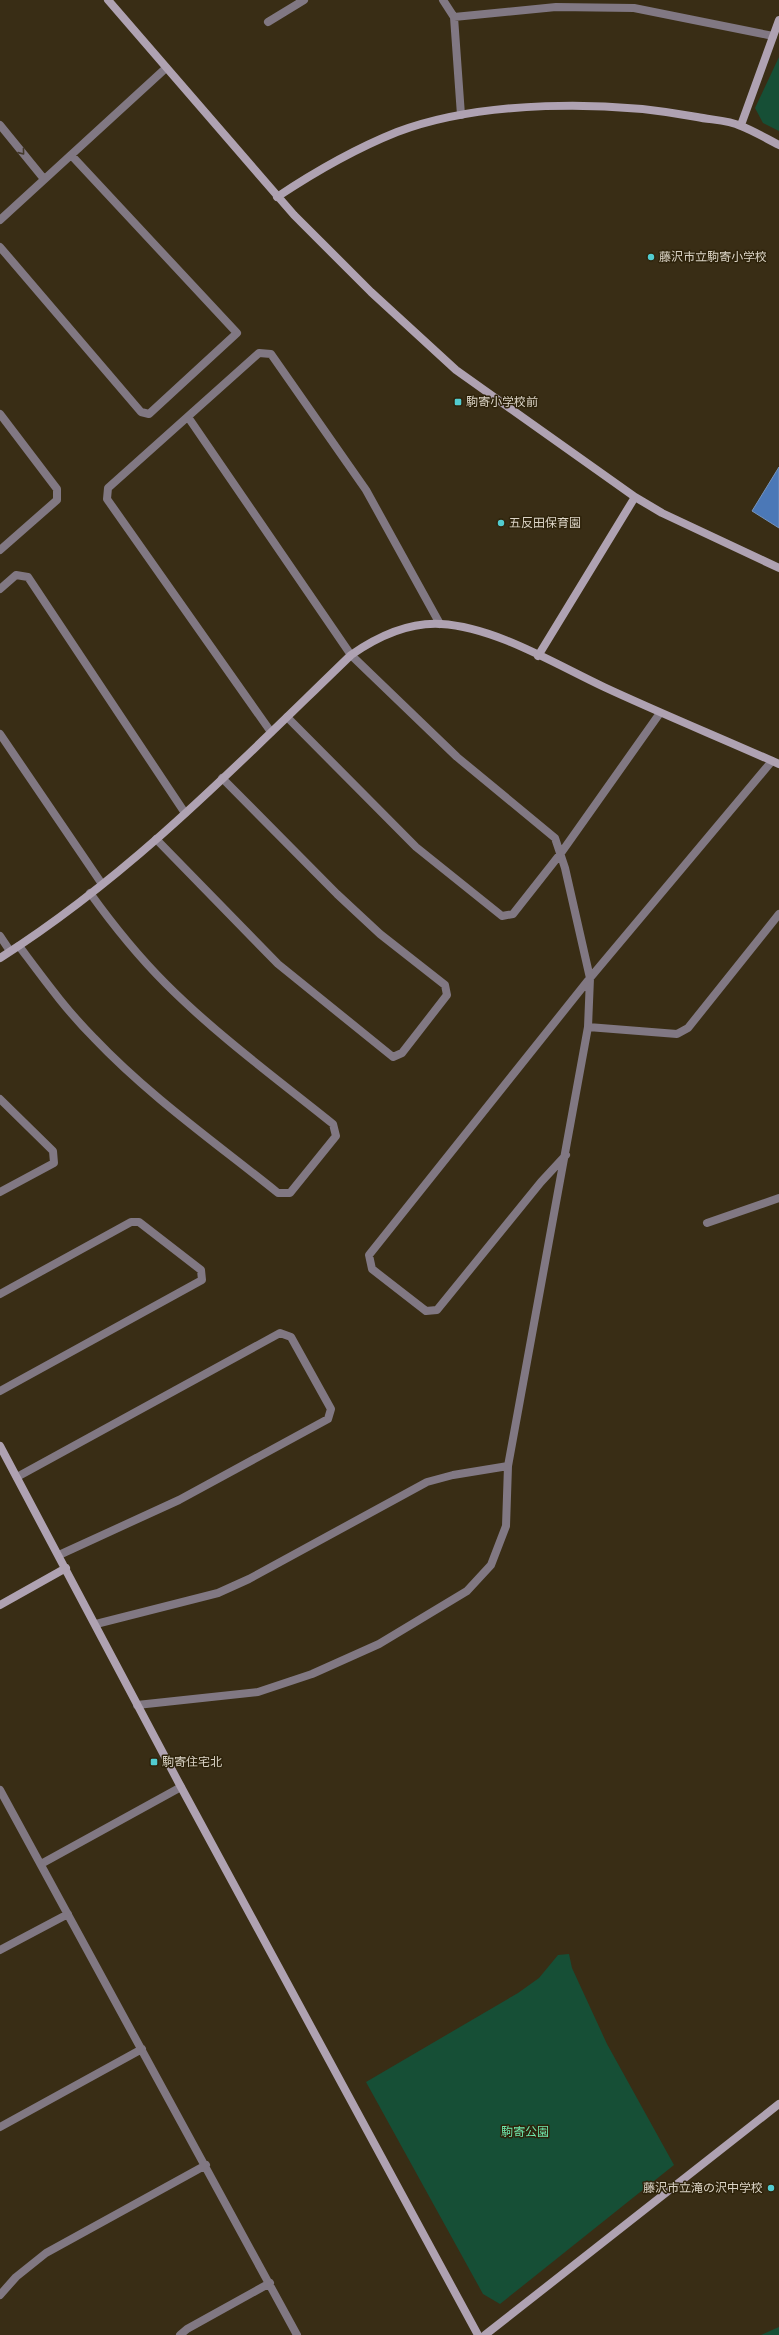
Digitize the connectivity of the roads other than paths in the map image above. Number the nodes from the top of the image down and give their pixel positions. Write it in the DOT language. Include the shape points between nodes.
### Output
graph roads {
  1 [pos="108,0"];
  2 [pos="304,0"];
  3 [pos="443,0"];
  4 [pos="554,3"];
  5 [pos="634,4"];
  6 [pos="454,17"];
  7 [pos="779,20"];
  8 [pos="268,22"];
  9 [pos="773,36"];
  10 [pos="166,68"];
  11 [pos="461,114"];
  12 [pos="0,125"];
  13 [pos="740,125"];
  14 [pos="779,145"];
  15 [pos="72,156"];
  16 [pos="44,179"];
  17 [pos="277,197"];
  18 [pos="0,220"];
  19 [pos="0,247"];
  20 [pos="0,414"];
  21 [pos="188,417"];
  22 [pos="634,497"];
  23 [pos="0,550"];
  24 [pos="779,568"];
  25 [pos="0,589"];
  26 [pos="440,624"];
  27 [pos="351,655"];
  28 [pos="538,656"];
  29 [pos="660,713"];
  30 [pos="287,717"];
  31 [pos="271,732"];
  32 [pos="0,734"];
  33 [pos="776,763"];
  34 [pos="222,778"];
  35 [pos="185,813"];
  36 [pos="156,839"];
  37 [pos="561,853"];
  38 [pos="102,884"];
  39 [pos="90,893"];
  40 [pos="779,914"];
  41 [pos="0,936"];
  42 [pos="19,946"];
  43 [pos="10,951"];
  44 [pos="0,958"];
  45 [pos="590,978"];
  46 [pos="588,1028"];
  47 [pos="0,1099"];
  48 [pos="566,1155"];
  49 [pos="0,1192"];
  50 [pos="779,1198"];
  51 [pos="707,1223"];
  52 [pos="0,1294"];
  53 [pos="0,1391"];
  54 [pos="0,1446"];
  55 [pos="508,1466"];
  56 [pos="17,1477"];
  57 [pos="59,1555"];
  58 [pos="66,1568"];
  59 [pos="0,1605"];
  60 [pos="96,1624"];
  61 [pos="138,1705"];
  62 [pos="182,1787"];
  63 [pos="1,1795"];
  64 [pos="41,1864"];
  65 [pos="68,1914"];
  66 [pos="0,1950"];
  67 [pos="142,2049"];
  68 [pos="779,2104"];
  69 [pos="0,2127"];
  70 [pos="206,2166"];
  71 [pos="270,2283"];
  72 [pos="1,2291"];
  73 [pos="180,2335"];
  74 [pos="297,2335"];
  75 [pos="478,2335"];
  76 [pos="486,2335"];
  1 -- 10 [label="street"];
  2 -- 8 [label="street"];
  3 -- 6 [label="street"];
  4 -- 5 [label="street"];
  4 -- 6 [label="street"];
  5 -- 9 [label="street"];
  6 -- 11 [label="street"];
  7 -- 9 [label="street"];
  9 -- 13 [label="street"];
  10 -- 15 [label="street"];
  10 -- 17 [label="street"];
  11 -- 13 [label="street" via="534,107 613,106 661,110"];
  11 -- 17 [label="street" via="397,132 317,171"];
  12 -- 16 [label="street, one-way"];
  13 -- 14 [label="street"];
  15 -- 16 [label="street"];
  15 -- 19 [label="street" via="237,333 149,414 141,412"];
  16 -- 18 [label="street"];
  17 -- 22 [label="street" via="371,292 456,370"];
  20 -- 23 [label="street" via="57,489 57,500"];
  21 -- 26 [label="street" via="259,353 271,354 366,490"];
  21 -- 27 [label="street"];
  21 -- 31 [label="street" via="108,488 107,499"];
  22 -- 24 [label="street" via="662,513"];
  22 -- 28 [label="street"];
  25 -- 35 [label="street" via="16,575 28,577"];
  26 -- 27 [label="street" via="401,629 373,640"];
  26 -- 28 [label="street" via="479,631"];
  27 -- 30 [label="street"];
  27 -- 37 [label="street" via="457,757 556,838"];
  28 -- 29 [label="street"];
  29 -- 33 [label="street"];
  29 -- 37 [label="street"];
  30 -- 31 [label="street"];
  30 -- 37 [label="street" via="416,847 502,916 513,914"];
  31 -- 34 [label="street"];
  32 -- 38 [label="street"];
  33 -- 45 [label="street"];
  34 -- 35 [label="street"];
  34 -- 36 [label="street" via="380,934 445,985 447,995 402,1053 393,1057 278,964"];
  35 -- 36 [label="street"];
  36 -- 38 [label="street"];
  37 -- 45 [label="street"];
  38 -- 39 [label="street"];
  39 -- 42 [label="street"];
  39 -- 42 [label="street" via="114,926 165,984 215,1029 333,1124 336,1136 290,1193 278,1193 134,1077 56,996"];
  40 -- 46 [label="street" via="688,1028 677,1034"];
  41 -- 43 [label="street"];
  42 -- 43 [label="street"];
  43 -- 44 [label="street"];
  45 -- 46 [label="street"];
  45 -- 48 [label="street" via="369,1255 372,1269 426,1311 437,1310"];
  46 -- 48 [label="street"];
  47 -- 49 [label="street" via="53,1150 54,1163"];
  48 -- 55 [label="street"];
  50 -- 51 [label="street"];
  52 -- 53 [label="street" via="131,1222 140,1222 201,1270 202,1280"];
  54 -- 56 [label="street"];
  55 -- 60 [label="street" via="453,1474 427,1482 263,1572 218,1593"];
  55 -- 61 [label="street" via="506,1526 491,1565 467,1591 379,1644 312,1674 258,1692"];
  56 -- 57 [label="street"];
  56 -- 57 [label="street" via="280,1333 291,1337 331,1409 328,1419 179,1500"];
  57 -- 58 [label="street"];
  58 -- 59 [label="street"];
  58 -- 60 [label="street"];
  60 -- 61 [label="street"];
  61 -- 62 [label="street"];
  62 -- 64 [label="street"];
  62 -- 75 [label="street"];
  63 -- 64 [label="street"];
  64 -- 65 [label="street"];
  65 -- 66 [label="street"];
  65 -- 67 [label="street"];
  67 -- 69 [label="street"];
  67 -- 70 [label="street"];
  68 -- 76 [label="street"];
  70 -- 71 [label="street"];
  70 -- 72 [label="street" via="46,2253"];
  71 -- 73 [label="street"];
  71 -- 74 [label="street"];
}
